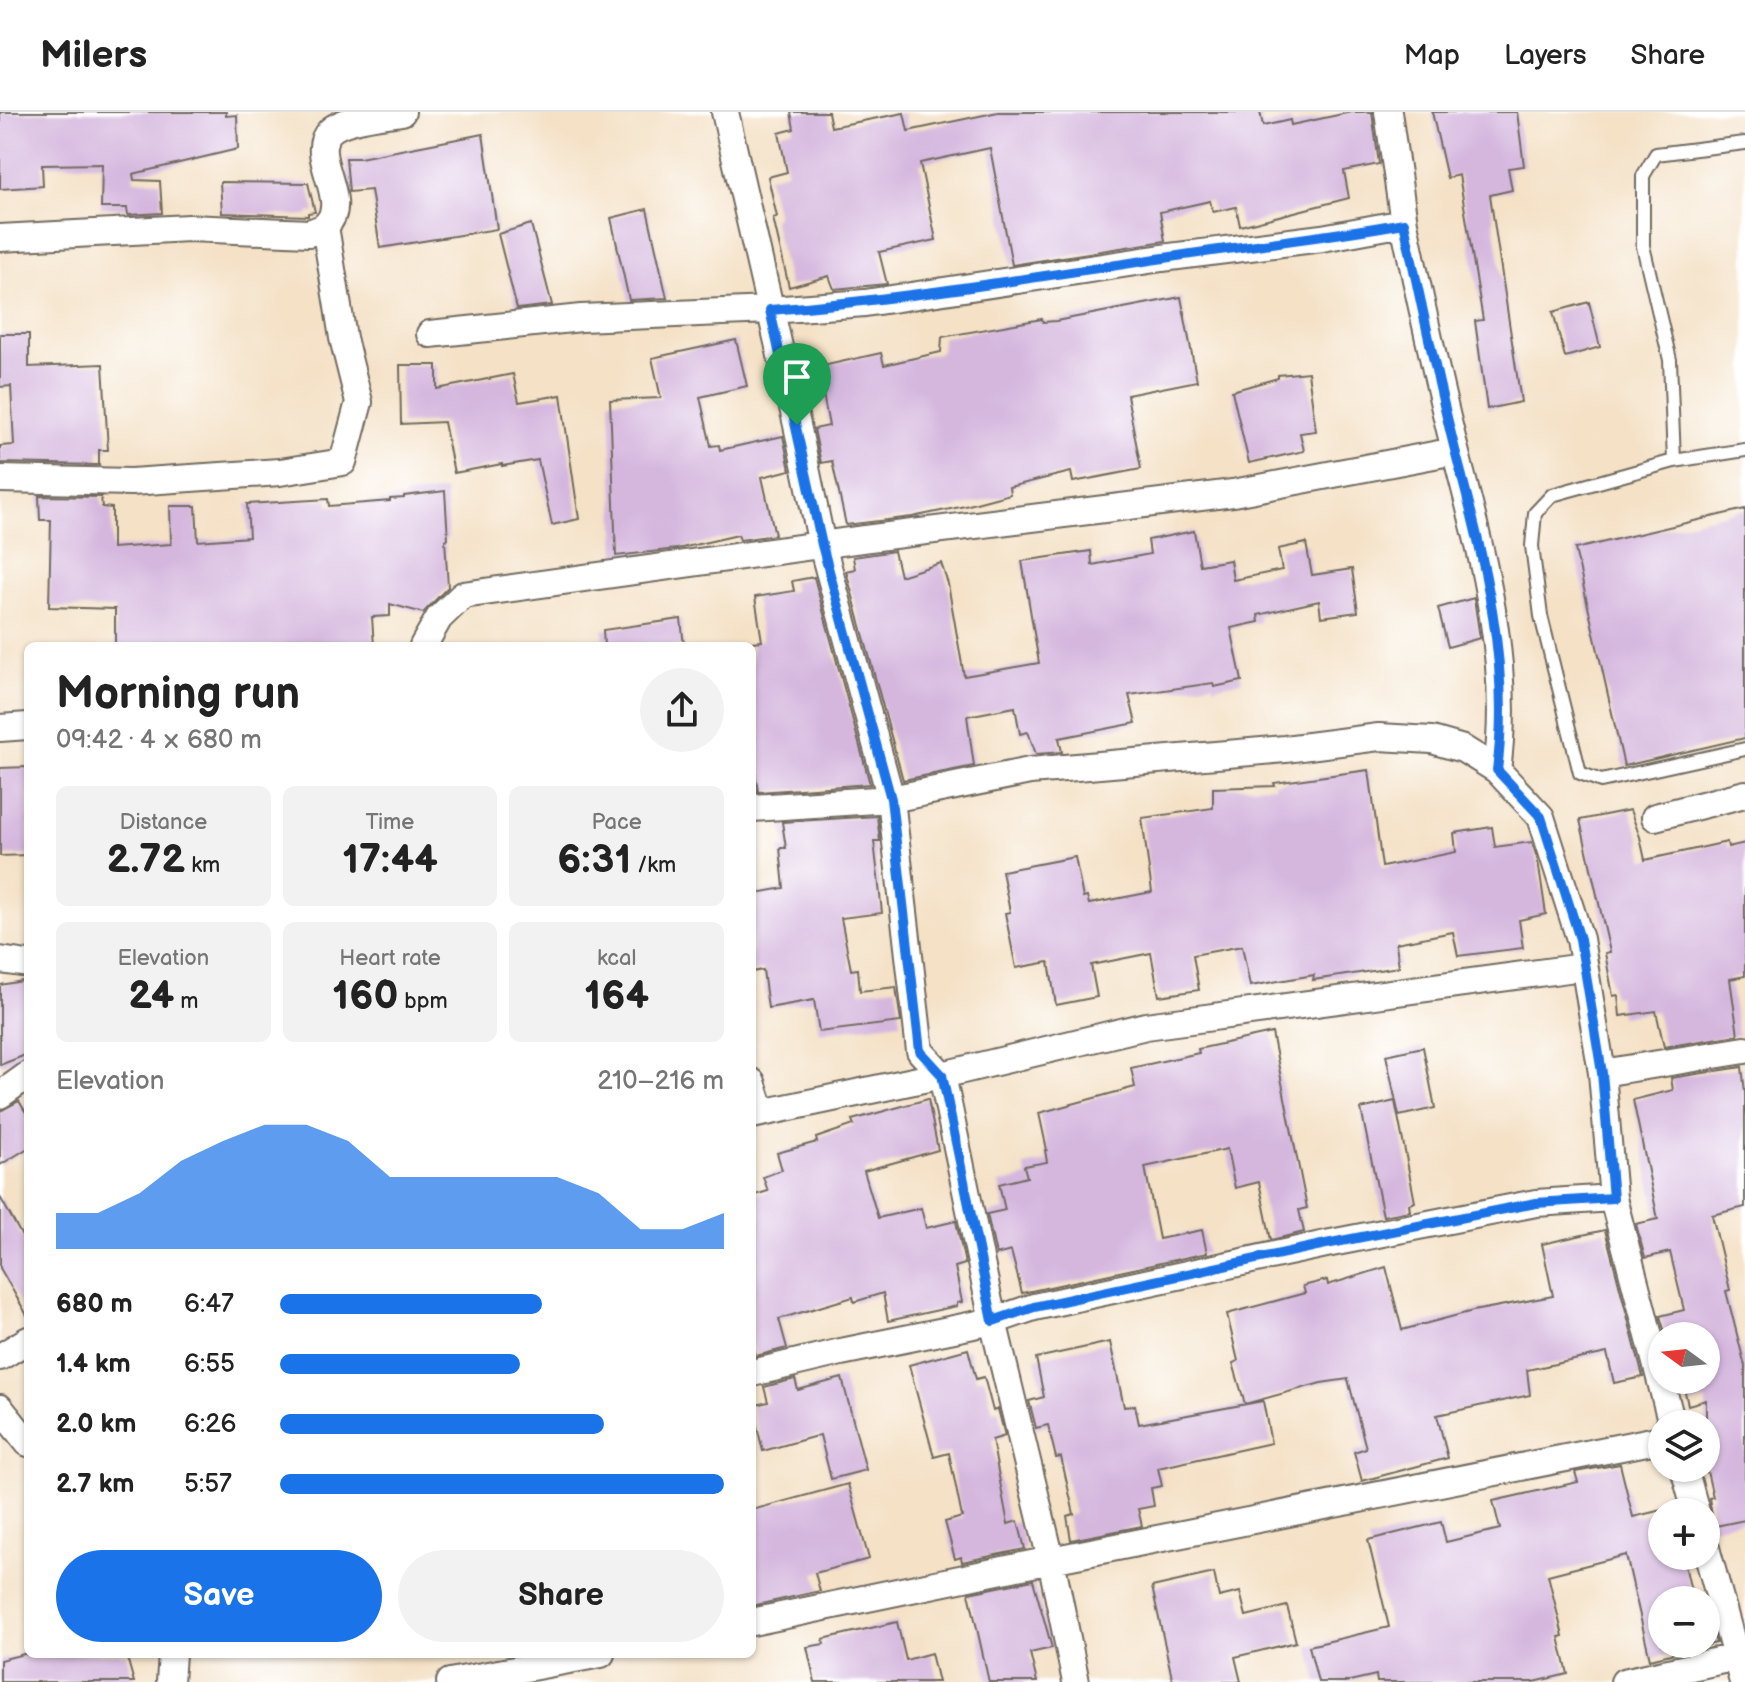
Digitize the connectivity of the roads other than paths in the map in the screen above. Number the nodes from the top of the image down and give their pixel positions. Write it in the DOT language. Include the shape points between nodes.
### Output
graph roads {
  1 [pos="402,112"];
  2 [pos="725,112"];
  3 [pos="1388,112"];
  4 [pos="1745,143"];
  5 [pos="1404,223"];
  6 [pos="325,226"];
  7 [pos="0,238"];
  8 [pos="770,310"];
  9 [pos="430,334"];
  10 [pos="1745,450"];
  11 [pos="1455,451"];
  12 [pos="1674,461"];
  13 [pos="0,479"];
  14 [pos="822,545"];
  15 [pos="425,642"];
  16 [pos="24,726"];
  17 [pos="0,728"];
  18 [pos="1745,749"];
  19 [pos="1497,770"];
  20 [pos="1745,794"];
  21 [pos="891,799"];
  22 [pos="756,808"];
  23 [pos="1655,817"];
  24 [pos="1583,967"];
  25 [pos="1745,1050"];
  26 [pos="1602,1073"];
  27 [pos="942,1075"];
  28 [pos="24,1078"];
  29 [pos="0,1095"];
  30 [pos="757,1114"];
  31 [pos="1613,1198"];
  32 [pos="993,1321"];
  33 [pos="24,1342"];
  34 [pos="0,1357"];
  35 [pos="756,1372"];
  36 [pos="0,1408"];
  37 [pos="1668,1410"];
  38 [pos="24,1438"];
  39 [pos="1648,1442"];
  40 [pos="1051,1560"];
  41 [pos="1713,1570"];
  42 [pos="756,1621"];
  43 [pos="172,1658"];
  44 [pos="579,1658"];
  45 [pos="1741,1665"];
  46 [pos="170,1682"];
  47 [pos="450,1682"];
  48 [pos="1076,1682"];
  49 [pos="1624,1682"];
  1 -- 6 [label="street" via="330,131 323,153 334,212"];
  2 -- 8 [label="street"];
  3 -- 5 [label="street"];
  4 -- 12 [label="lane" via="1656,154 1643,176 1643,246 1670,360"];
  5 -- 8 [label="street" via="865,303"];
  5 -- 11 [label="street"];
  6 -- 7 [label="street" via="309,233 189,228"];
  6 -- 13 [label="street" via="359,402 343,462 280,472 131,482"];
  8 -- 9 [label="street" via="581,318"];
  8 -- 14 [label="street"];
  10 -- 12 [label="lane"];
  11 -- 14 [label="street" via="1233,493"];
  11 -- 19 [label="street" via="1493,619 1502,735"];
  12 -- 18 [label="lane" via="1552,495 1535,513 1532,546 1541,616 1562,702 1580,773 1601,781"];
  14 -- 15 [label="street" via="463,595 439,618"];
  14 -- 21 [label="street"];
  16 -- 17 [label="street"];
  19 -- 21 [label="street" via="1463,749 1432,740 1379,737 1030,771"];
  19 -- 24 [label="street" via="1541,817 1576,925"];
  20 -- 23 [label="street"];
  21 -- 22 [label="street"];
  21 -- 27 [label="street" via="920,1051"];
  24 -- 26 [label="street"];
  24 -- 27 [label="street" via="1146,1026"];
  25 -- 26 [label="street"];
  26 -- 31 [label="street"];
  27 -- 30 [label="street"];
  27 -- 32 [label="street"];
  28 -- 29 [label="street"];
  31 -- 32 [label="street" via="1536,1203 1356,1238 1034,1307"];
  31 -- 37 [label="street"];
  32 -- 35 [label="street"];
  32 -- 40 [label="street"];
  33 -- 34 [label="street"];
  36 -- 38 [label="street"];
  39 -- 40 [label="street"];
  40 -- 42 [label="street"];
  40 -- 48 [label="street"];
  41 -- 45 [label="street"];
  43 -- 46 [label="street"];
  44 -- 47 [label="street"];
  45 -- 49 [label="street"];
}
